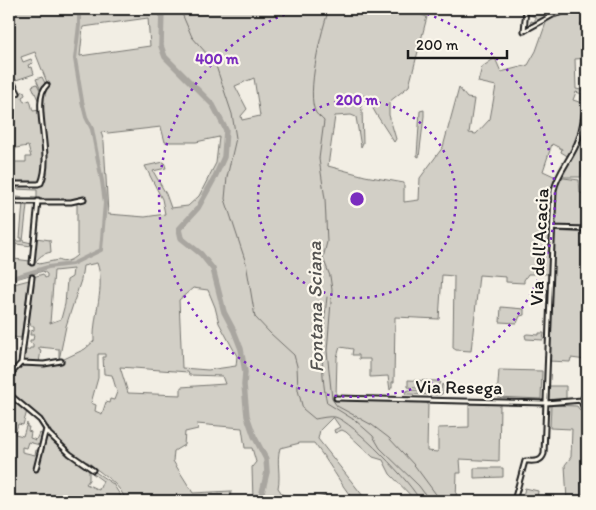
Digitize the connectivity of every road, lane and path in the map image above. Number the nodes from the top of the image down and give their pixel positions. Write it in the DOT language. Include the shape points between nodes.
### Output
graph roads {
  1 [pos="526,9"];
  2 [pos="572,9"];
  3 [pos="9,75"];
  4 [pos="47,86"];
  5 [pos="18,92"];
  6 [pos="587,100"];
  7 [pos="84,199"];
  8 [pos="38,201"];
  9 [pos="12,203"];
  10 [pos="552,228"];
  11 [pos="587,229"];
  12 [pos="9,238"];
  13 [pos="32,263"];
  14 [pos="32,277"];
  15 [pos="61,361"];
  16 [pos="21,362"];
  17 [pos="9,376"];
  18 [pos="9,394"];
  19 [pos="587,396"];
  20 [pos="336,398"];
  21 [pos="582,400"];
  22 [pos="546,403"];
  23 [pos="587,409"];
  24 [pos="46,429"];
  25 [pos="36,469"];
  26 [pos="93,470"];
  27 [pos="514,501"];
  1 -- 2 [label="street" via="524,31"];
  3 -- 5 [label="street"];
  4 -- 9 [label="street" via="41,95 46,160 44,176 40,184 14,184"];
  6 -- 10 [label="street, Via dell'Acacia" via="579,138 556,178"];
  7 -- 8 [label="street"];
  8 -- 9 [label="street"];
  8 -- 13 [label="street"];
  9 -- 12 [label="street"];
  10 -- 11 [label="street"];
  10 -- 22 [label="street, Via dell'Acacia"];
  14 -- 16 [label="street"];
  15 -- 16 [label="street" via="44,364"];
  16 -- 17 [label="street"];
  18 -- 24 [label="street"];
  19 -- 21 [label="street"];
  20 -- 22 [label="street, Via Resega"];
  21 -- 22 [label="street, Via Resega"];
  21 -- 23 [label="street"];
  22 -- 27 [label="street, Via dell'Acacia" via="544,454 541,460 525,461"];
  24 -- 25 [label="street"];
  24 -- 26 [label="street" via="74,457"];
}
